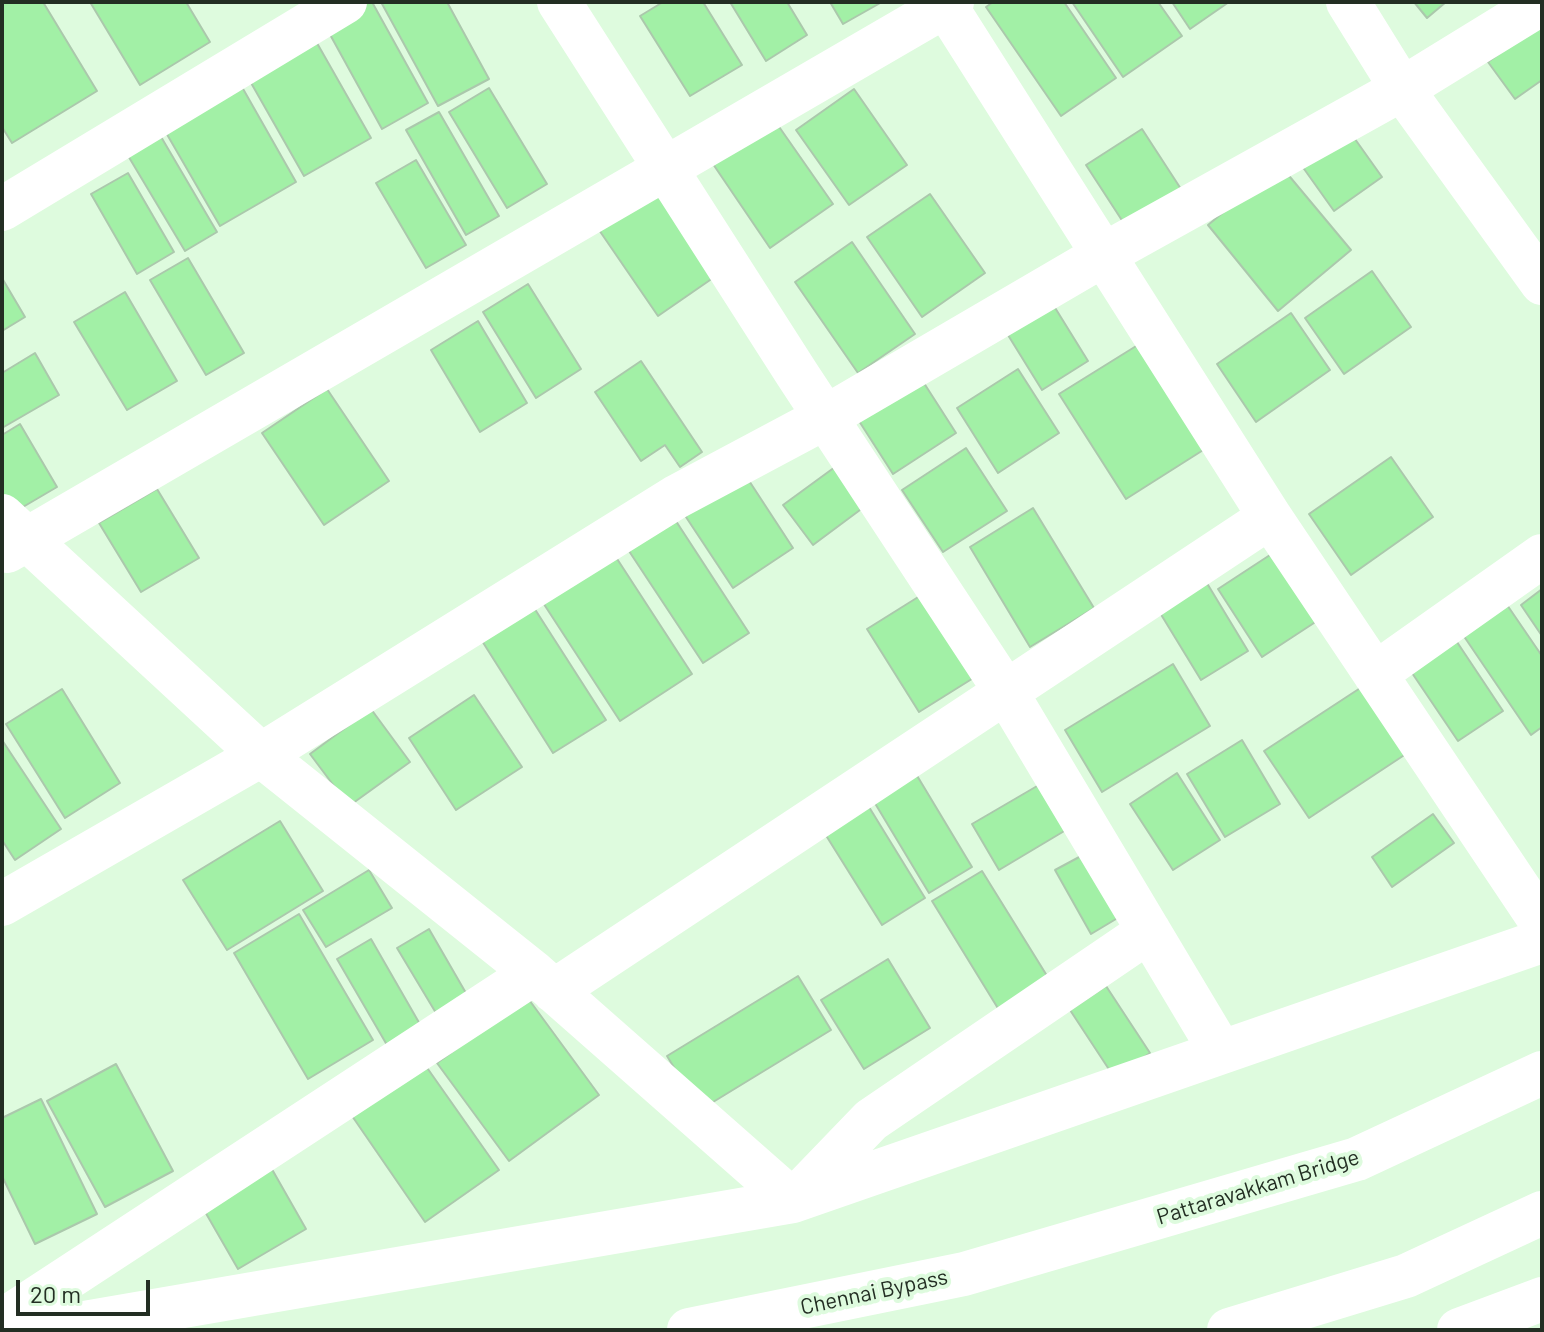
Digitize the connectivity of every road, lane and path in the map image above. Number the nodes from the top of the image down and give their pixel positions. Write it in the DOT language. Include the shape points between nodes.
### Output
graph roads {
  1 [pos="345,2"];
  2 [pos="559,2"];
  3 [pos="1348,2"];
  4 [pos="947,3"];
  5 [pos="1542,3"];
  6 [pos="1402,89"];
  7 [pos="668,170"];
  8 [pos="2,209"];
  9 [pos="1105,254"];
  10 [pos="1542,283"];
  11 [pos="826,417"];
  12 [pos="1270,517"];
  13 [pos="11,536"];
  14 [pos="1542,556"];
  15 [pos="1375,674"];
  16 [pos="1006,692"];
  17 [pos="261,755"];
  18 [pos="2,904"];
  19 [pos="1542,923"];
  20 [pos="1149,931"];
  21 [pos="1542,941"];
  22 [pos="544,982"];
  23 [pos="1221,1052"];
  24 [pos="1542,1073"];
  25 [pos="793,1201"];
  26 [pos="1542,1213"];
  27 [pos="964,1274"];
  28 [pos="1542,1299"];
  29 [pos="2,1321"];
  30 [pos="44,1330"];
  31 [pos="689,1330"];
  32 [pos="1229,1330"];
  33 [pos="1459,1330"];
  1 -- 8 [label="main road"];
  2 -- 7 [label="main road"];
  3 -- 6 [label="main road"];
  4 -- 7 [label="main road"];
  4 -- 9 [label="main road"];
  5 -- 6 [label="main road"];
  6 -- 9 [label="main road"];
  6 -- 10 [label="main road"];
  7 -- 11 [label="main road"];
  7 -- 13 [label="main road"];
  9 -- 11 [label="main road"];
  9 -- 12 [label="main road"];
  11 -- 16 [label="main road"];
  11 -- 17 [label="main road" via="676,497"];
  12 -- 15 [label="main road"];
  12 -- 16 [label="main road"];
  13 -- 17 [label="main road"];
  14 -- 15 [label="main road"];
  15 -- 19 [label="main road"];
  16 -- 20 [label="main road"];
  16 -- 22 [label="main road"];
  17 -- 18 [label="main road"];
  17 -- 22 [label="main road"];
  20 -- 23 [label="main road"];
  20 -- 25 [label="main road" via="871,1120"];
  21 -- 23 [label="main road"];
  22 -- 25 [label="main road"];
  22 -- 29 [label="main road"];
  23 -- 25 [label="main road"];
  24 -- 27 [label="main road, Pattaravakkam Bridge" via="1357,1159"];
  25 -- 30 [label="main road"];
  26 -- 32 [label="main road" via="1406,1276"];
  27 -- 31 [label="main road, Chennai Bypass"];
  28 -- 33 [label="main road"];
}
